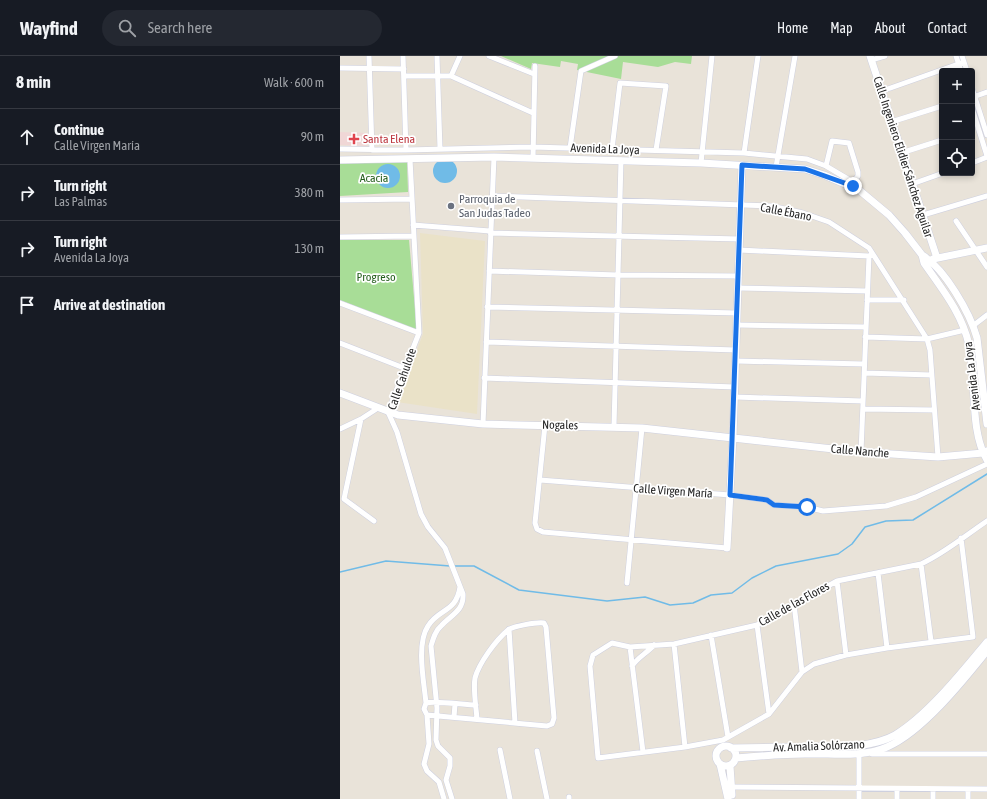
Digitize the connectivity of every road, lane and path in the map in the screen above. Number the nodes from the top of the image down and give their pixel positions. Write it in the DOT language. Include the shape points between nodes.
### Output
graph roads {
  1 [pos="369,56"];
  2 [pos="403,56"];
  3 [pos="437,56"];
  4 [pos="460,56"];
  5 [pos="488,56"];
  6 [pos="615,56"];
  7 [pos="712,56"];
  8 [pos="758,56"];
  9 [pos="795,56"];
  10 [pos="885,56"];
  11 [pos="956,56"];
  12 [pos="962,56"];
  13 [pos="871,58"];
  14 [pos="961,63"];
  15 [pos="535,66"];
  16 [pos="340,68"];
  17 [pos="961,68"];
  18 [pos="965,68"];
  19 [pos="370,69"];
  20 [pos="404,69"];
  21 [pos="534,74"];
  22 [pos="437,75"];
  23 [pos="404,76"];
  24 [pos="451,76"];
  25 [pos="882,91"];
  26 [pos="987,92"];
  27 [pos="975,96"];
  28 [pos="975,102"];
  29 [pos="939,107"];
  30 [pos="533,113"];
  31 [pos="975,118"];
  32 [pos="891,122"];
  33 [pos="984,126"];
  34 [pos="978,128"];
  35 [pos="975,129"];
  36 [pos="987,135"];
  37 [pos="939,141"];
  38 [pos="532,147"];
  39 [pos="570,148"];
  40 [pos="340,149"];
  41 [pos="440,149"];
  42 [pos="612,149"];
  43 [pos="372,150"];
  44 [pos="406,150"];
  45 [pos="656,150"];
  46 [pos="701,151"];
  47 [pos="744,153"];
  48 [pos="901,153"];
  49 [pos="778,156"];
  50 [pos="987,156"];
  51 [pos="494,157"];
  52 [pos="533,158"];
  53 [pos="410,159"];
  54 [pos="340,160"];
  55 [pos="621,160"];
  56 [pos="975,162"];
  57 [pos="701,163"];
  58 [pos="742,165"];
  59 [pos="826,166"];
  60 [pos="776,167"];
  61 [pos="939,174"];
  62 [pos="853,182"];
  63 [pos="912,184"];
  64 [pos="859,190"];
  65 [pos="492,196"];
  66 [pos="987,196"];
  67 [pos="412,199"];
  68 [pos="340,200"];
  69 [pos="620,201"];
  70 [pos="741,205"];
  71 [pos="923,215"];
  72 [pos="956,221"];
  73 [pos="413,225"];
  74 [pos="490,232"];
  75 [pos="413,236"];
  76 [pos="619,237"];
  77 [pos="340,238"];
  78 [pos="740,239"];
  79 [pos="987,248"];
  80 [pos="739,250"];
  81 [pos="975,250"];
  82 [pos="871,254"];
  83 [pos="928,259"];
  84 [pos="987,267"];
  85 [pos="489,271"];
  86 [pos="618,275"];
  87 [pos="738,276"];
  88 [pos="738,288"];
  89 [pos="867,292"];
  90 [pos="867,300"];
  91 [pos="904,300"];
  92 [pos="340,303"];
  93 [pos="487,307"];
  94 [pos="617,310"];
  95 [pos="737,313"];
  96 [pos="987,315"];
  97 [pos="737,325"];
  98 [pos="974,325"];
  99 [pos="866,327"];
  100 [pos="965,330"];
  101 [pos="419,333"];
  102 [pos="865,337"];
  103 [pos="928,338"];
  104 [pos="486,342"];
  105 [pos="340,343"];
  106 [pos="616,347"];
  107 [pos="736,350"];
  108 [pos="736,361"];
  109 [pos="864,364"];
  110 [pos="404,368"];
  111 [pos="864,373"];
  112 [pos="932,375"];
  113 [pos="484,378"];
  114 [pos="615,384"];
  115 [pos="735,387"];
  116 [pos="340,393"];
  117 [pos="734,397"];
  118 [pos="863,401"];
  119 [pos="378,408"];
  120 [pos="863,409"];
  121 [pos="934,410"];
  122 [pos="388,412"];
  123 [pos="362,419"];
  124 [pos="483,424"];
  125 [pos="987,424"];
  126 [pos="545,425"];
  127 [pos="614,426"];
  128 [pos="642,428"];
  129 [pos="340,429"];
  130 [pos="733,436"];
  131 [pos="861,452"];
  132 [pos="985,452"];
  133 [pos="938,457"];
  134 [pos="987,460"];
  135 [pos="987,464"];
  136 [pos="540,480"];
  137 [pos="636,488"];
  138 [pos="730,495"];
  139 [pos="374,521"];
  140 [pos="987,521"];
  141 [pos="961,538"];
  142 [pos="632,541"];
  143 [pos="727,548"];
  144 [pos="921,564"];
  145 [pos="878,573"];
  146 [pos="837,581"];
  147 [pos="627,583"];
  148 [pos="460,584"];
  149 [pos="794,604"];
  150 [pos="756,625"];
  151 [pos="509,629"];
  152 [pos="712,636"];
  153 [pos="931,641"];
  154 [pos="987,642"];
  155 [pos="674,644"];
  156 [pos="654,645"];
  157 [pos="630,647"];
  158 [pos="887,648"];
  159 [pos="987,651"];
  160 [pos="846,655"];
  161 [pos="632,666"];
  162 [pos="802,672"];
  163 [pos="436,702"];
  164 [pos="426,703"];
  165 [pos="455,704"];
  166 [pos="476,705"];
  167 [pos="769,714"];
  168 [pos="427,715"];
  169 [pos="436,716"];
  170 [pos="454,716"];
  171 [pos="477,718"];
  172 [pos="516,723"];
  173 [pos="728,737"];
  174 [pos="685,747"];
  175 [pos="730,748"];
  176 [pos="500,750"];
  177 [pos="537,751"];
  178 [pos="643,752"];
  179 [pos="859,754"];
  180 [pos="987,754"];
  181 [pos="736,758"];
  182 [pos="720,764"];
  183 [pos="730,766"];
  184 [pos="730,788"];
  185 [pos="897,789"];
  186 [pos="933,789"];
  187 [pos="968,789"];
  188 [pos="987,789"];
  189 [pos="860,790"];
  190 [pos="444,799"];
  191 [pos="452,799"];
  192 [pos="510,799"];
  193 [pos="547,799"];
  194 [pos="728,799"];
  195 [pos="733,799"];
  196 [pos="859,799"];
  197 [pos="897,799"];
  198 [pos="933,799"];
  199 [pos="968,799"];
  1 -- 19 [label="street"];
  2 -- 20 [label="street"];
  3 -- 22 [label="street"];
  4 -- 24 [label="street"];
  5 -- 21 [label="street"];
  6 -- 39 [label="street" via="581,71"];
  7 -- 46 [label="street"];
  8 -- 47 [label="street"];
  9 -- 49 [label="street"];
  10 -- 13 [label="street"];
  11 -- 14 [label="street"];
  12 -- 14 [label="street"];
  13 -- 25 [label="main road, Calle Ingeniero Elidier Sánchez Aguilar"];
  14 -- 17 [label="street"];
  14 -- 18 [label="street"];
  14 -- 25 [label="street"];
  15 -- 21 [label="street"];
  16 -- 19 [label="street"];
  19 -- 20 [label="street"];
  19 -- 43 [label="street"];
  20 -- 23 [label="street"];
  21 -- 30 [label="street"];
  22 -- 23 [label="street"];
  22 -- 24 [label="street"];
  22 -- 41 [label="street"];
  23 -- 44 [label="street"];
  24 -- 30 [label="street"];
  25 -- 32 [label="main road, Calle Ingeniero Elidier Sánchez Aguilar"];
  26 -- 27 [label="street"];
  28 -- 33 [label="street"];
  29 -- 32 [label="street"];
  30 -- 38 [label="street"];
  31 -- 34 [label="street"];
  32 -- 48 [label="main road, Calle Ingeniero Elidier Sánchez Aguilar"];
  33 -- 34 [label="street"];
  33 -- 36 [label="street"];
  34 -- 35 [label="street"];
  34 -- 50 [label="street"];
  37 -- 48 [label="street"];
  38 -- 39 [label="street, Avenida La Joya"];
  38 -- 41 [label="street, Avenida La Joya"];
  38 -- 52 [label="street"];
  39 -- 42 [label="street, Avenida La Joya"];
  40 -- 43 [label="street, Avenida La Joya"];
  41 -- 44 [label="street, Avenida La Joya"];
  42 -- 45 [label="street, Avenida La Joya"];
  42 -- 45 [label="street" via="620,83 666,86"];
  43 -- 44 [label="street, Avenida La Joya"];
  45 -- 46 [label="street, Avenida La Joya"];
  46 -- 47 [label="street, Avenida La Joya"];
  46 -- 57 [label="street"];
  47 -- 49 [label="street, Avenida La Joya"];
  48 -- 63 [label="main road, Calle Ingeniero Elidier Sánchez Aguilar"];
  49 -- 59 [label="street, Avenida La Joya"];
  49 -- 60 [label="street"];
  50 -- 56 [label="street"];
  51 -- 52 [label="main road, Avenida La Joya"];
  51 -- 53 [label="main road, Avenida La Joya"];
  51 -- 65 [label="street"];
  52 -- 55 [label="main road, Avenida La Joya"];
  53 -- 54 [label="main road, Avenida La Joya"];
  53 -- 67 [label="street, Calle Cahulote"];
  55 -- 57 [label="main road, Avenida La Joya"];
  55 -- 69 [label="street"];
  57 -- 58 [label="main road, Avenida La Joya"];
  58 -- 60 [label="main road, Avenida La Joya"];
  58 -- 70 [label="main road"];
  59 -- 62 [label="street, Avenida La Joya"];
  59 -- 62 [label="street" via="832,140 849,143 858,172"];
  60 -- 64 [label="main road, Avenida La Joya" via="812,171"];
  61 -- 63 [label="street"];
  62 -- 64 [label="street, Avenida La Joya"];
  63 -- 71 [label="main road, Calle Ingeniero Elidier Sánchez Aguilar"];
  64 -- 83 [label="main road, Avenida La Joya" via="889,215"];
  65 -- 69 [label="street, Calle Ébano"];
  65 -- 74 [label="street"];
  66 -- 71 [label="street"];
  67 -- 68 [label="street"];
  67 -- 73 [label="street, Calle Cahulote"];
  69 -- 70 [label="street, Calle Ébano"];
  69 -- 76 [label="street"];
  70 -- 78 [label="main road"];
  70 -- 82 [label="street, Calle Ébano" via="784,209 829,222 861,241"];
  71 -- 83 [label="main road, Calle Ingeniero Elidier Sánchez Aguilar"];
  72 -- 81 [label="street"];
  73 -- 74 [label="street"];
  73 -- 75 [label="street, Calle Cahulote"];
  74 -- 76 [label="street"];
  74 -- 85 [label="street"];
  75 -- 77 [label="street"];
  75 -- 101 [label="street, Calle Cahulote"];
  76 -- 78 [label="street"];
  76 -- 86 [label="street"];
  78 -- 80 [label="main road"];
  79 -- 81 [label="main road"];
  80 -- 82 [label="street"];
  80 -- 87 [label="main road"];
  81 -- 83 [label="main road"];
  81 -- 84 [label="street"];
  82 -- 89 [label="street"];
  82 -- 91 [label="street, Calle Ébano"];
  83 -- 98 [label="main road, Avenida La Joya" via="956,293"];
  83 -- 100 [label="main road, Avenida La Joya" via="957,310"];
  85 -- 86 [label="street"];
  85 -- 93 [label="street"];
  86 -- 87 [label="street"];
  86 -- 94 [label="street"];
  87 -- 88 [label="main road"];
  88 -- 89 [label="street"];
  88 -- 95 [label="main road"];
  89 -- 90 [label="street"];
  90 -- 91 [label="street"];
  90 -- 99 [label="street"];
  91 -- 103 [label="street, Calle Ébano"];
  92 -- 101 [label="street"];
  93 -- 94 [label="street"];
  93 -- 104 [label="street"];
  94 -- 95 [label="street"];
  94 -- 106 [label="street"];
  95 -- 97 [label="main road"];
  96 -- 98 [label="street"];
  97 -- 99 [label="street"];
  97 -- 107 [label="main road"];
  98 -- 125 [label="main road, Avenida La Joya"];
  99 -- 102 [label="street"];
  100 -- 103 [label="street"];
  100 -- 132 [label="main road, Avenida La Joya" via="970,347 979,442"];
  101 -- 110 [label="street, Calle Cahulote"];
  102 -- 103 [label="street"];
  102 -- 109 [label="street"];
  103 -- 112 [label="street, Calle Ébano"];
  104 -- 106 [label="street"];
  104 -- 113 [label="street"];
  105 -- 110 [label="street"];
  106 -- 107 [label="street"];
  106 -- 114 [label="street"];
  107 -- 108 [label="main road"];
  108 -- 109 [label="street"];
  108 -- 115 [label="main road"];
  109 -- 111 [label="street"];
  110 -- 122 [label="street, Calle Cahulote"];
  111 -- 112 [label="street"];
  111 -- 118 [label="street"];
  112 -- 121 [label="street, Calle Ébano"];
  113 -- 114 [label="street"];
  113 -- 124 [label="street"];
  114 -- 115 [label="street"];
  114 -- 127 [label="street"];
  115 -- 117 [label="main road"];
  116 -- 119 [label="main road, Nogales"];
  117 -- 118 [label="street"];
  117 -- 130 [label="main road"];
  118 -- 120 [label="street"];
  119 -- 122 [label="main road, Nogales"];
  119 -- 123 [label="street"];
  120 -- 121 [label="street"];
  120 -- 131 [label="street"];
  121 -- 133 [label="street, Calle Ébano"];
  122 -- 124 [label="main road, Nogales"];
  122 -- 148 [label="street, Calle Cahulote" via="397,432 421,514 447,551"];
  123 -- 129 [label="street"];
  123 -- 139 [label="street" via="344,499"];
  124 -- 126 [label="main road, Nogales"];
  126 -- 127 [label="main road, Nogales"];
  126 -- 136 [label="street"];
  127 -- 128 [label="main road, Nogales"];
  128 -- 130 [label="main road, Nogales"];
  128 -- 137 [label="street"];
  130 -- 131 [label="main road, Calle Nanche"];
  130 -- 138 [label="main road"];
  131 -- 133 [label="main road, Calle Nanche"];
  132 -- 133 [label="main road, Calle Nanche"];
  132 -- 134 [label="main road, Avenida La Joya"];
  135 -- 138 [label="street, Calle Virgen María" via="916,497 886,506 823,511 807,507 774,505 767,500"];
  136 -- 137 [label="street, Calle Virgen María"];
  136 -- 142 [label="street" via="535,523 537,530"];
  137 -- 138 [label="street, Calle Virgen María"];
  137 -- 142 [label="street"];
  138 -- 143 [label="main road"];
  140 -- 141 [label="street, Calle de las Flores"];
  141 -- 144 [label="street, Calle de las Flores"];
  141 -- 153 [label="street" via="973,637"];
  142 -- 143 [label="street"];
  142 -- 147 [label="street"];
  144 -- 145 [label="street, Calle de las Flores"];
  144 -- 153 [label="street"];
  145 -- 146 [label="street, Calle de las Flores"];
  145 -- 158 [label="street"];
  146 -- 149 [label="street, Calle de las Flores"];
  146 -- 160 [label="street"];
  148 -- 163 [label="street, Calle Cahulote" via="464,601 461,608 440,626 431,646"];
  148 -- 164 [label="street" via="455,603 427,626 424,636 422,652"];
  149 -- 150 [label="street, Calle de las Flores"];
  149 -- 162 [label="street"];
  150 -- 152 [label="street, Calle de las Flores"];
  150 -- 167 [label="street"];
  151 -- 166 [label="street" via="478,670 475,681"];
  151 -- 172 [label="street"];
  151 -- 172 [label="street" via="544,623 554,718 552,724 547,726"];
  152 -- 155 [label="street, Calle de las Flores"];
  152 -- 173 [label="street"];
  153 -- 158 [label="street"];
  154 -- 175 [label="main road, Av. Amalia Solórzano" via="939,696 894,736 857,746"];
  155 -- 156 [label="street, Calle de las Flores"];
  155 -- 174 [label="street"];
  156 -- 157 [label="street, Calle de las Flores"];
  156 -- 161 [label="street"];
  157 -- 161 [label="street"];
  157 -- 178 [label="street, Calle de las Flores" via="612,644 593,655 590,666 598,758"];
  158 -- 160 [label="street"];
  159 -- 179 [label="main road, Av. Amalia Solórzano" via="931,714 905,737 886,747"];
  160 -- 162 [label="street" via="814,664"];
  161 -- 178 [label="street"];
  162 -- 167 [label="street"];
  163 -- 164 [label="street"];
  163 -- 165 [label="street"];
  163 -- 169 [label="street, Calle Cahulote"];
  164 -- 168 [label="street" via="424,709"];
  165 -- 166 [label="street"];
  165 -- 170 [label="street"];
  166 -- 171 [label="street"];
  167 -- 173 [label="street"];
  168 -- 169 [label="street"];
  168 -- 190 [label="street" via="428,744 424,764 427,771 439,782"];
  169 -- 170 [label="street"];
  169 -- 191 [label="street, Calle Cahulote" via="438,746 450,758 446,780"];
  170 -- 171 [label="street"];
  171 -- 172 [label="street"];
  173 -- 174 [label="street"];
  174 -- 178 [label="street"];
  175 -- 181 [label="main road" via="735,752"];
  175 -- 182 [label="main road" via="725,747 718,752"];
  176 -- 192 [label="street"];
  177 -- 193 [label="street"];
  179 -- 180 [label="street"];
  179 -- 181 [label="main road, Av. Amalia Solórzano" via="772,754"];
  179 -- 189 [label="street"];
  181 -- 183 [label="main road"];
  182 -- 183 [label="main road"];
  182 -- 194 [label="main road"];
  183 -- 184 [label="main road"];
  184 -- 189 [label="street"];
  184 -- 195 [label="main road"];
  185 -- 186 [label="street"];
  185 -- 189 [label="street"];
  185 -- 197 [label="street"];
  186 -- 187 [label="street"];
  186 -- 198 [label="street"];
  187 -- 188 [label="street"];
  187 -- 199 [label="street"];
  189 -- 196 [label="street"];
}
